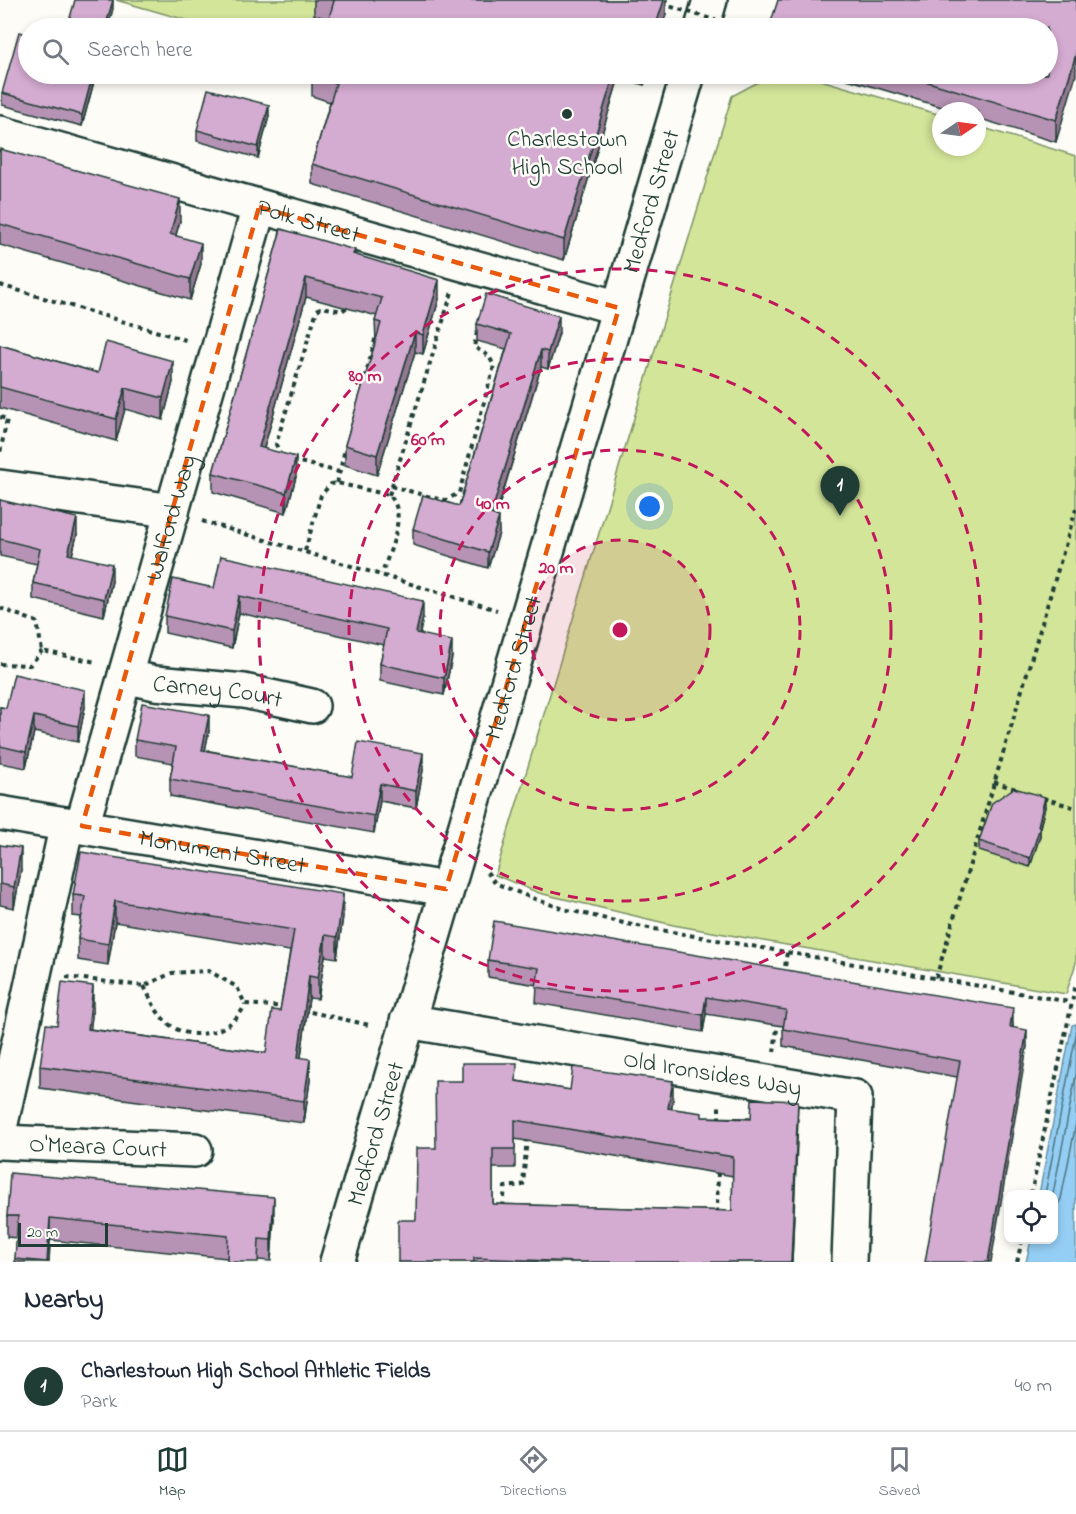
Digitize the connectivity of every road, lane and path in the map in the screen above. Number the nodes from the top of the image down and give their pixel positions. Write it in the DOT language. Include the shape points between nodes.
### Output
graph roads {
  1 [pos="710,0"];
  2 [pos="653,1"];
  3 [pos="705,18"];
  4 [pos="708,18"];
  5 [pos="685,84"];
  6 [pos="0,133"];
  7 [pos="259,207"];
  8 [pos="0,285"];
  9 [pos="454,286"];
  10 [pos="351,303"];
  11 [pos="619,308"];
  12 [pos="479,323"];
  13 [pos="379,326"];
  14 [pos="218,349"];
  15 [pos="364,382"];
  16 [pos="0,417"];
  17 [pos="348,438"];
  18 [pos="0,453"];
  19 [pos="339,472"];
  20 [pos="337,483"];
  21 [pos="391,486"];
  22 [pos="0,487"];
  23 [pos="389,495"];
  24 [pos="1076,509"];
  25 [pos="172,513"];
  26 [pos="304,552"];
  27 [pos="382,574"];
  28 [pos="0,608"];
  29 [pos="526,618"];
  30 [pos="42,651"];
  31 [pos="0,664"];
  32 [pos="126,672"];
  33 [pos="312,706"];
  34 [pos="993,782"];
  35 [pos="1024,792"];
  36 [pos="1035,795"];
  37 [pos="1076,808"];
  38 [pos="0,813"];
  39 [pos="75,825"];
  40 [pos="487,872"];
  41 [pos="446,889"];
  42 [pos="787,952"];
  43 [pos="34,972"];
  44 [pos="784,976"];
  45 [pos="936,978"];
  46 [pos="1076,984"];
  47 [pos="144,986"];
  48 [pos="1070,1002"];
  49 [pos="245,1004"];
  50 [pos="779,1011"];
  51 [pos="407,1021"];
  52 [pos="369,1025"];
  53 [pos="770,1083"];
  54 [pos="719,1102"];
  55 [pos="719,1125"];
  56 [pos="0,1128"];
  57 [pos="528,1128"];
  58 [pos="0,1142"];
  59 [pos="195,1150"];
  60 [pos="718,1159"];
  61 [pos="1032,1190"];
  62 [pos="503,1208"];
  63 [pos="717,1216"];
  64 [pos="1021,1244"];
  65 [pos="338,1262"];
  66 [pos="849,1262"];
  67 [pos="1017,1262"];
  1 -- 3 [label="street"];
  2 -- 4 [label="path, bridge"];
  5 -- 11 [label="street, Medford Street"];
  6 -- 7 [label="street, Polk Street"];
  7 -- 11 [label="street, Polk Street"];
  7 -- 14 [label="street, Walford Way"];
  8 -- 14 [label="path"];
  9 -- 21 [label="path"];
  10 -- 19 [label="path" via="342,311 322,307 317,310 276,444 278,454 284,458"];
  11 -- 29 [label="street, Medford Street"];
  12 -- 21 [label="path" via="474,347 489,356 494,366 459,493 446,500"];
  13 -- 15 [label="path"];
  14 -- 25 [label="street, Walford Way"];
  16 -- 18 [label="path" via="7,419"];
  17 -- 19 [label="path"];
  19 -- 20 [label="path"];
  20 -- 23 [label="path"];
  20 -- 26 [label="path" via="327,486 321,495"];
  21 -- 23 [label="path"];
  22 -- 25 [label="street"];
  23 -- 27 [label="path" via="399,514"];
  24 -- 34 [label="path"];
  25 -- 26 [label="path"];
  25 -- 32 [label="street, Walford Way"];
  26 -- 27 [label="path"];
  27 -- 29 [label="path" via="438,595"];
  28 -- 30 [label="path" via="37,622"];
  29 -- 41 [label="street, Medford Street"];
  30 -- 31 [label="path" via="30,665"];
  30 -- 32 [label="path"];
  32 -- 33 [label="street, Carney Court" via="155,683 244,691"];
  32 -- 39 [label="street, Walford Way"];
  34 -- 35 [label="path"];
  34 -- 45 [label="path"];
  36 -- 37 [label="path"];
  38 -- 39 [label="street, Monument Street"];
  39 -- 41 [label="street, Monument Street"];
  39 -- 43 [label="street, Walford Way"];
  40 -- 42 [label="path" via="500,886 564,909"];
  41 -- 51 [label="street, Medford Street"];
  42 -- 44 [label="path"];
  42 -- 45 [label="path"];
  43 -- 47 [label="path"];
  43 -- 56 [label="street, Walford Way"];
  45 -- 48 [label="path"];
  46 -- 48 [label="path"];
  47 -- 49 [label="path" via="172,973 208,971 237,987"];
  47 -- 49 [label="path" via="155,1010 172,1027 192,1034 218,1031 232,1024"];
  48 -- 61 [label="path"];
  49 -- 52 [label="path" via="286,1007"];
  50 -- 53 [label="path"];
  51 -- 53 [label="street, Old Ironsides Way"];
  51 -- 65 [label="street, Medford Street"];
  53 -- 66 [label="street, Old Ironsides Way" via="855,1097"];
  54 -- 55 [label="path"];
  57 -- 62 [label="path" via="523,1185 505,1187"];
  58 -- 59 [label="street, O'Meara Court"];
  60 -- 63 [label="path"];
  64 -- 67 [label="path"];
}
